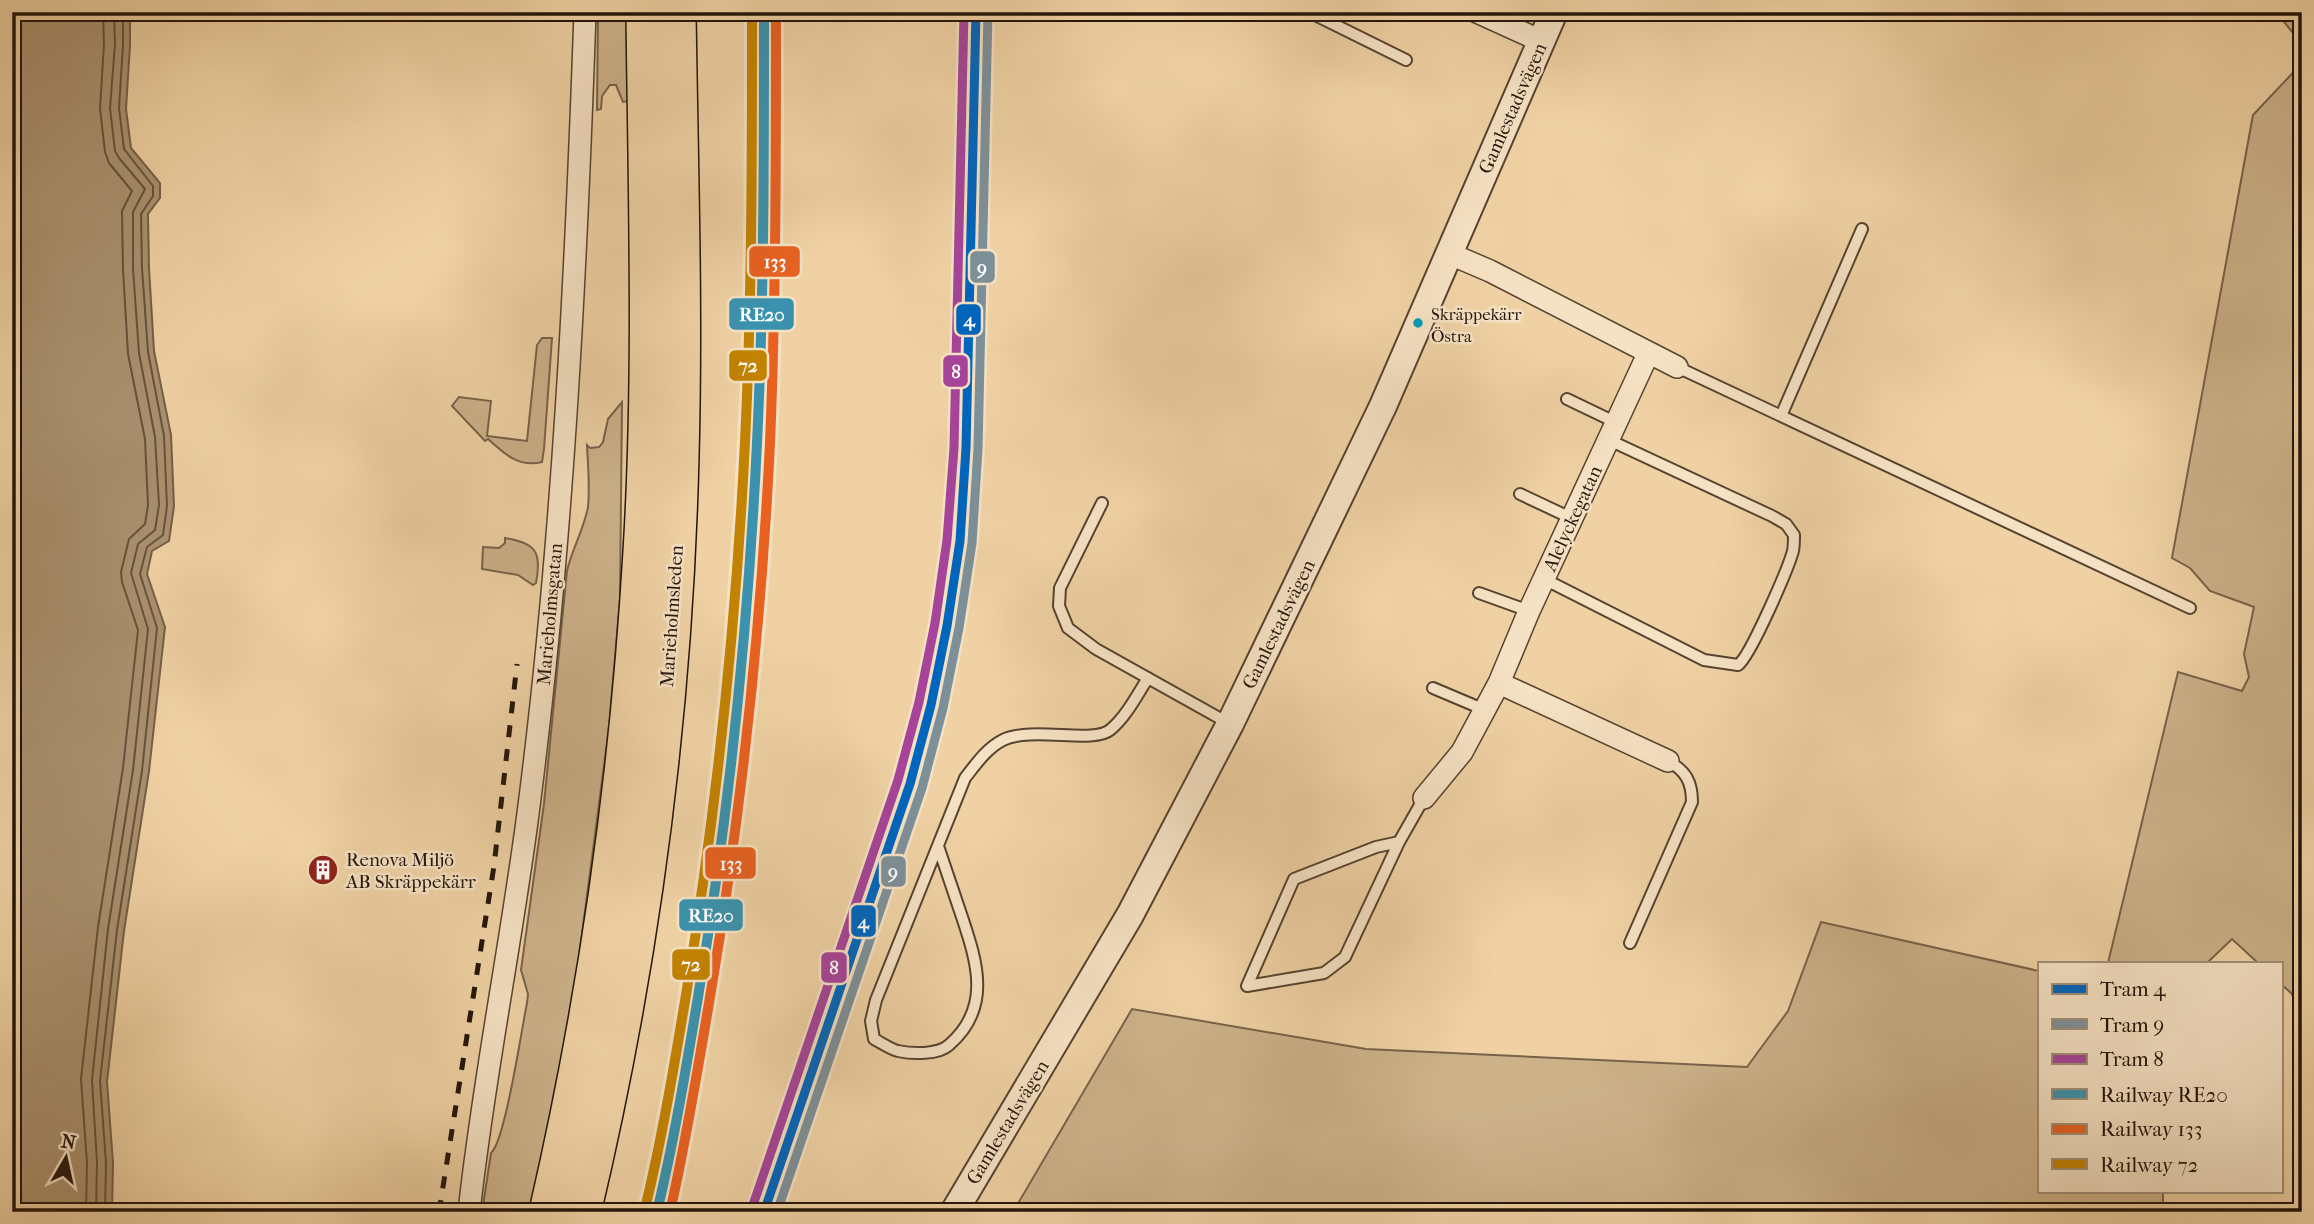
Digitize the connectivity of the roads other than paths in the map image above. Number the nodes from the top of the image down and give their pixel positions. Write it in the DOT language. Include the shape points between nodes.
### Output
graph roads {
  1 [pos="585,12"];
  2 [pos="645,12"];
  3 [pos="677,12"];
  4 [pos="1309,12"];
  5 [pos="1477,12"];
  6 [pos="1554,12"];
  7 [pos="1541,41"];
  8 [pos="1406,60"];
  9 [pos="1862,229"];
  10 [pos="1448,253"];
  11 [pos="1648,354"];
  12 [pos="1677,367"];
  13 [pos="1567,399"];
  14 [pos="1781,416"];
  15 [pos="1613,432"];
  16 [pos="1520,494"];
  17 [pos="1102,503"];
  18 [pos="1573,519"];
  19 [pos="1544,579"];
  20 [pos="1479,593"];
  21 [pos="2190,608"];
  22 [pos="1529,611"];
  23 [pos="1148,678"];
  24 [pos="1499,683"];
  25 [pos="1433,688"];
  26 [pos="1485,710"];
  27 [pos="1230,724"];
  28 [pos="1668,761"];
  29 [pos="1424,798"];
  30 [pos="1399,842"];
  31 [pos="938,846"];
  32 [pos="1630,943"];
  33 [pos="469,1212"];
  34 [pos="548,1212"];
  35 [pos="582,1212"];
  36 [pos="954,1212"];
  1 -- 33 [label="street, Marieholmsgatan" via="562,472 541,703"];
  2 -- 34 [label="highway, Marieholmsleden" via="646,457 629,718 602,935"];
  3 -- 35 [label="highway, Marieholmsleden" via="680,456 665,713 630,980"];
  4 -- 8 [label="lane"];
  5 -- 7 [label="street"];
  6 -- 7 [label="street, Gamlestadsvägen"];
  7 -- 10 [label="street, Gamlestadsvägen"];
  9 -- 14 [label="lane"];
  10 -- 11 [label="street"];
  10 -- 27 [label="street, Gamlestadsvägen" via="1378,417"];
  11 -- 12 [label="street"];
  11 -- 15 [label="street, Alelyckegatan"];
  12 -- 14 [label="lane"];
  13 -- 15 [label="lane"];
  14 -- 21 [label="lane"];
  15 -- 18 [label="street, Alelyckegatan"];
  15 -- 19 [label="lane" via="1772,516 1794,535 1786,568 1750,647 1738,665 1704,660"];
  16 -- 18 [label="lane"];
  17 -- 23 [label="lane" via="1060,588 1059,606 1068,628"];
  18 -- 19 [label="street, Alelyckegatan"];
  19 -- 22 [label="street, Alelyckegatan"];
  20 -- 22 [label="lane"];
  22 -- 24 [label="street, Alelyckegatan"];
  23 -- 27 [label="lane"];
  23 -- 31 [label="lane" via="1108,732 1089,737 1028,734 1004,740 985,753 965,778"];
  24 -- 26 [label="street, Alelyckegatan"];
  24 -- 28 [label="street"];
  25 -- 26 [label="lane"];
  26 -- 29 [label="street, Alelyckegatan" via="1462,752"];
  27 -- 36 [label="street, Gamlestadsvägen" via="1130,915"];
  28 -- 32 [label="lane" via="1681,768 1692,785 1692,802"];
  29 -- 30 [label="lane, Alelyckegatan"];
  30 -- 30 [label="lane, Alelyckegatan" via="1294,879 1247,986 1324,973 1345,957"];
  31 -- 31 [label="lane" via="871,1021 874,1038 896,1051 946,1048 961,1034 979,987 976,960"];
}
